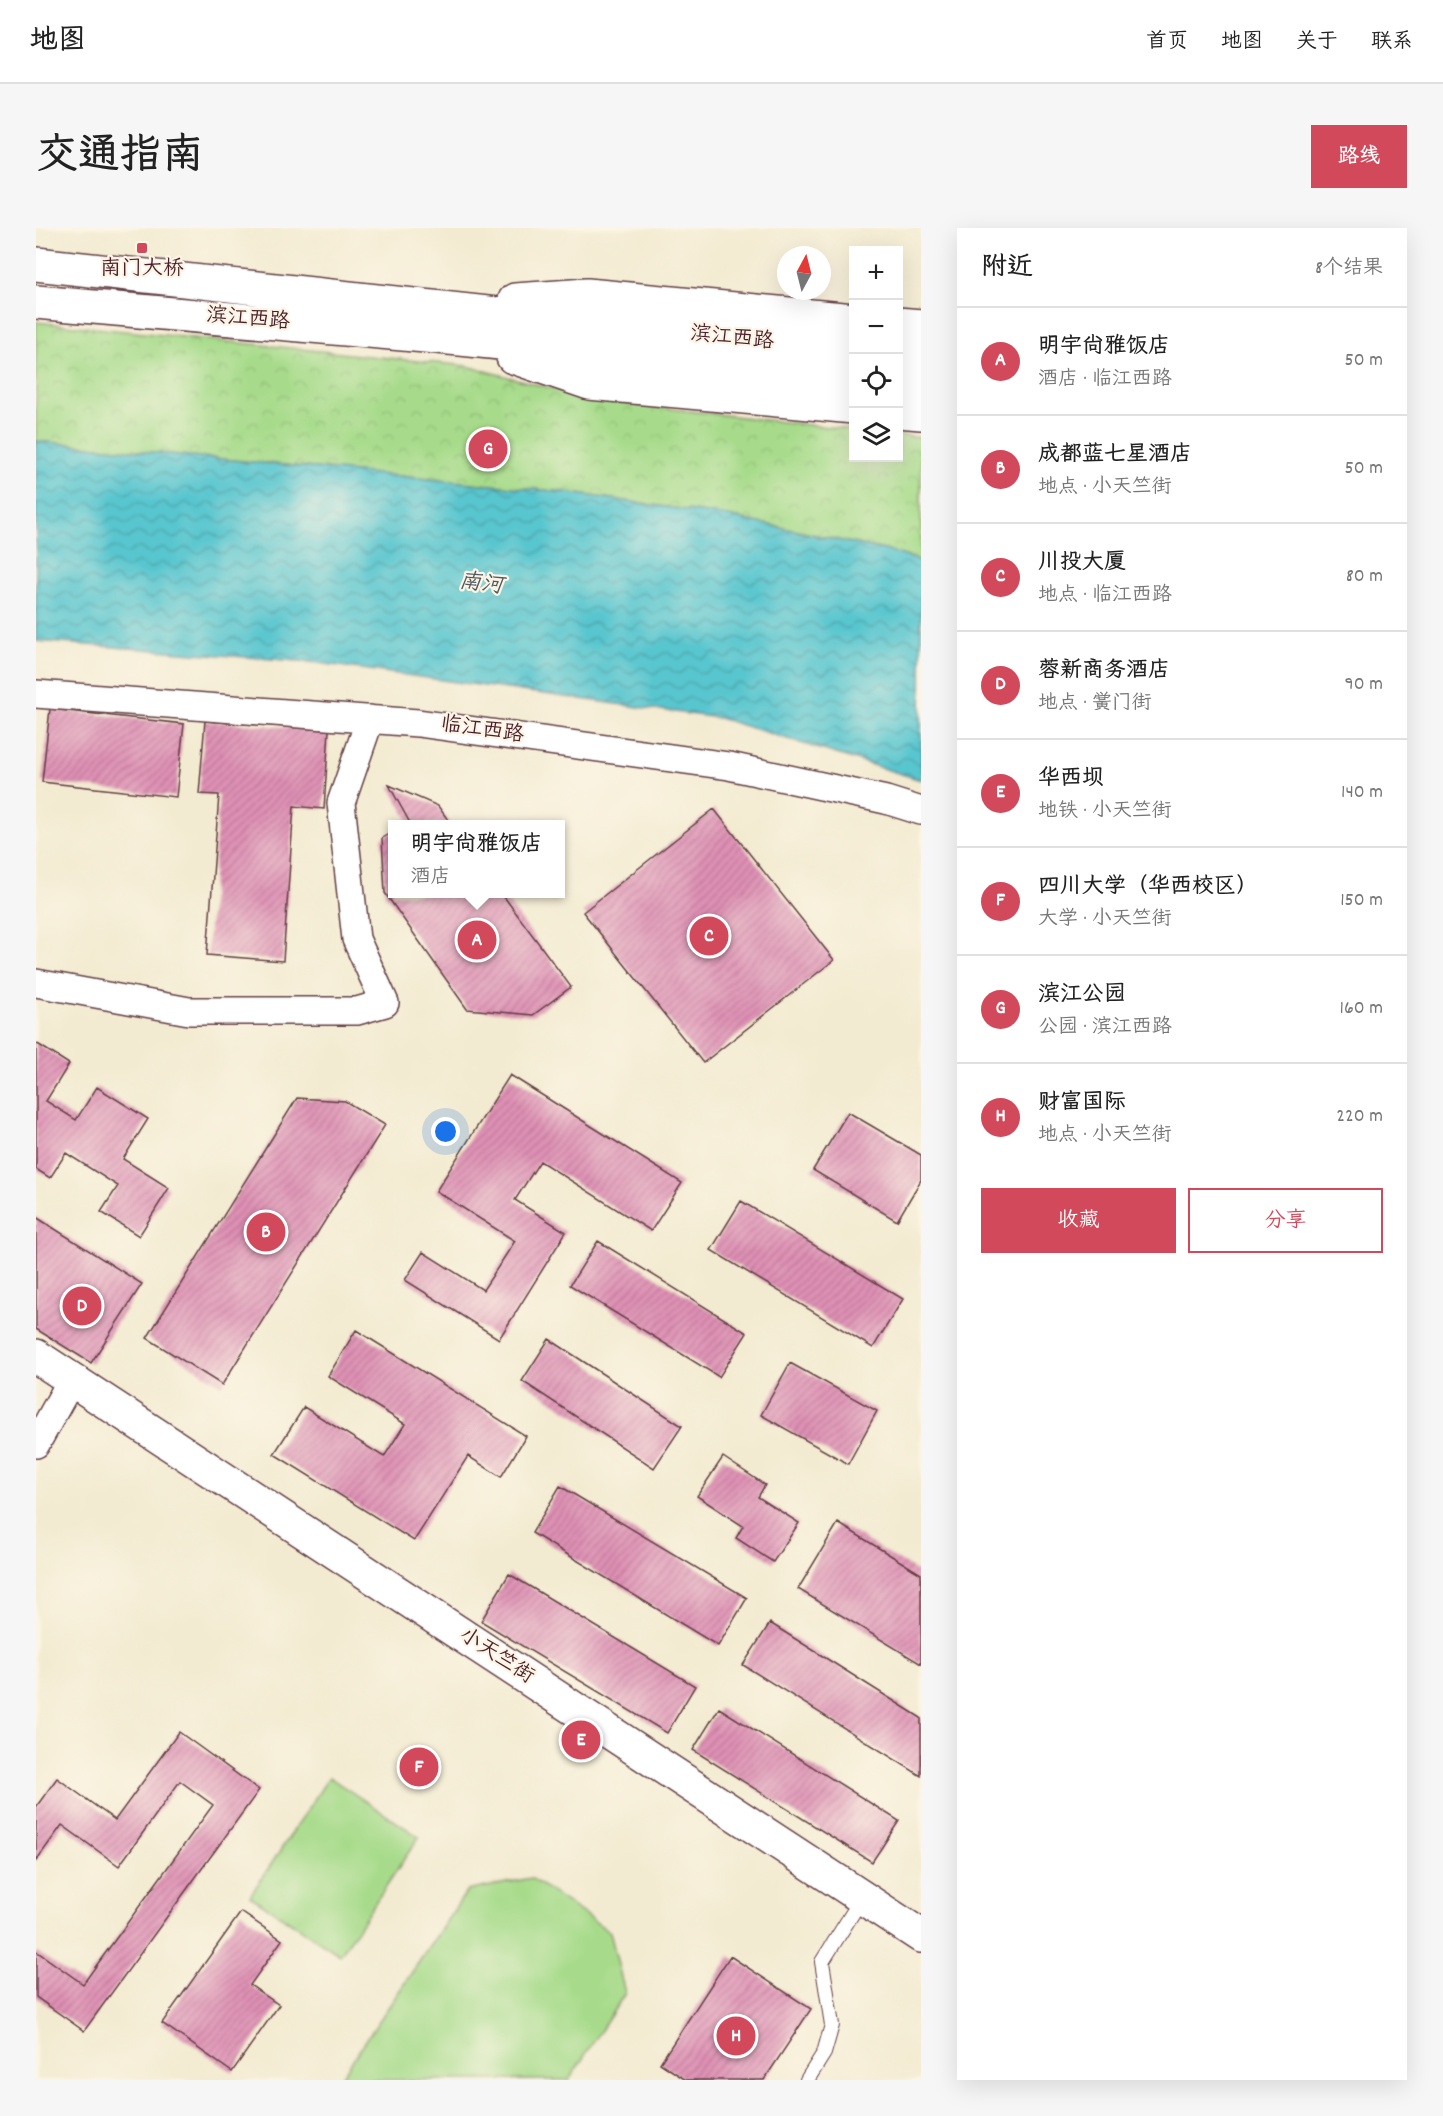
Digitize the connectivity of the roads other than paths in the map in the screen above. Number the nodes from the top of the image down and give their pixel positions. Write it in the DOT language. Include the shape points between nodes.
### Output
graph roads {
  1 [pos="36,264"];
  2 [pos="36,302"];
  3 [pos="432,306"];
  4 [pos="849,320"];
  5 [pos="903,324"];
  6 [pos="921,326"];
  7 [pos="460,339"];
  8 [pos="849,350"];
  9 [pos="903,354"];
  10 [pos="921,355"];
  11 [pos="849,378"];
  12 [pos="903,384"];
  13 [pos="921,386"];
  14 [pos="849,407"];
  15 [pos="903,411"];
  16 [pos="921,413"];
  17 [pos="36,694"];
  18 [pos="370,719"];
  19 [pos="921,811"];
  20 [pos="36,983"];
  21 [pos="36,1356"];
  22 [pos="72,1379"];
  23 [pos="36,1444"];
  24 [pos="862,1898"];
  25 [pos="921,1936"];
  26 [pos="807,2080"];
  1 -- 3 [label="main road, 滨江西路"];
  2 -- 7 [label="main road, 滨江西路"];
  3 -- 4 [label="main road, 滨江西路" via="587,295"];
  3 -- 8 [label="main road, 滨江西路"];
  5 -- 6 [label="main road"];
  7 -- 11 [label="main road, 滨江西路"];
  7 -- 14 [label="main road, 滨江西路" via="590,383"];
  9 -- 10 [label="main road"];
  12 -- 13 [label="main road"];
  15 -- 16 [label="main road"];
  17 -- 18 [label="street, 临江西路"];
  18 -- 19 [label="street, 临江西路" via="729,766"];
  18 -- 20 [label="street" via="341,803 356,939 385,1003 357,1011 189,1011"];
  21 -- 22 [label="main road, 小天竺街"];
  22 -- 23 [label="street"];
  22 -- 24 [label="main road, 小天竺街"];
  24 -- 25 [label="main road, 小天竺街"];
  24 -- 26 [label="lane" via="822,1962 832,2025 824,2053"];
}
